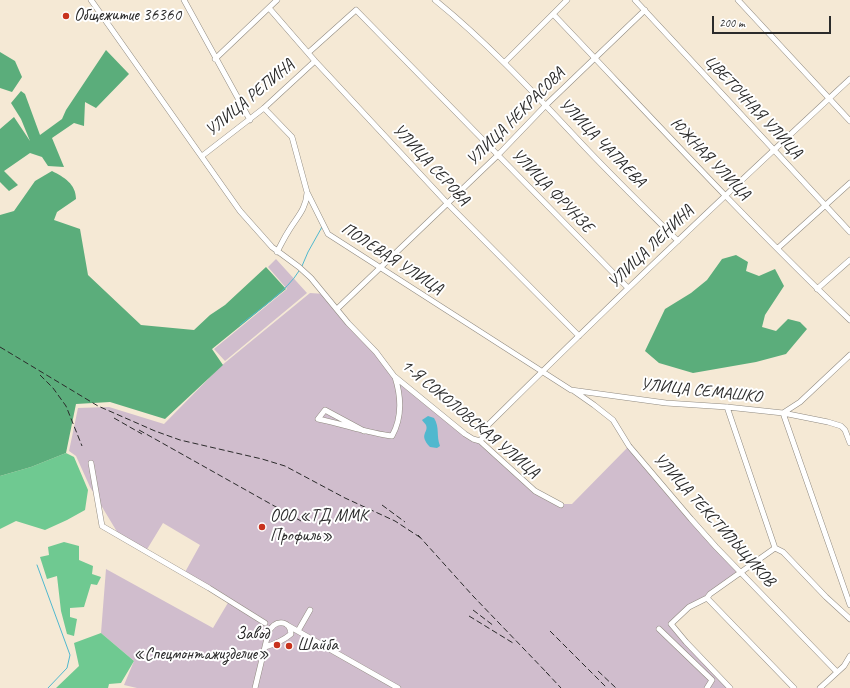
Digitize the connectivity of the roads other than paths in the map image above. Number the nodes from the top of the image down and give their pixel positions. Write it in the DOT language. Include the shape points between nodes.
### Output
graph roads {
  1 [pos="91,0"];
  2 [pos="184,0"];
  3 [pos="277,0"];
  4 [pos="434,0"];
  5 [pos="567,0"];
  6 [pos="636,0"];
  7 [pos="738,0"];
  8 [pos="269,8"];
  9 [pos="356,10"];
  10 [pos="645,10"];
  11 [pos="553,14"];
  12 [pos="308,53"];
  13 [pos="216,59"];
  14 [pos="595,59"];
  15 [pos="315,61"];
  16 [pos="505,62"];
  17 [pos="850,79"];
  18 [pos="828,99"];
  19 [pos="266,106"];
  20 [pos="546,106"];
  21 [pos="250,120"];
  22 [pos="850,121"];
  23 [pos="774,151"];
  24 [pos="498,155"];
  25 [pos="202,156"];
  26 [pos="850,183"];
  27 [pos="307,192"];
  28 [pos="725,195"];
  29 [pos="448,204"];
  30 [pos="826,205"];
  31 [pos="850,232"];
  32 [pos="678,241"];
  33 [pos="778,248"];
  34 [pos="277,252"];
  35 [pos="850,260"];
  36 [pos="380,268"];
  37 [pos="628,288"];
  38 [pos="817,289"];
  39 [pos="338,309"];
  40 [pos="850,320"];
  41 [pos="579,336"];
  42 [pos="850,355"];
  43 [pos="543,371"];
  44 [pos="394,376"];
  45 [pos="571,390"];
  46 [pos="727,407"];
  47 [pos="783,413"];
  48 [pos="364,431"];
  49 [pos="480,440"];
  50 [pos="850,444"];
  51 [pos="91,463"];
  52 [pos="561,504"];
  53 [pos="775,548"];
  54 [pos="741,572"];
  55 [pos="707,598"];
  56 [pos="850,605"];
  57 [pos="310,610"];
  58 [pos="850,619"];
  59 [pos="265,623"];
  60 [pos="275,623"];
  61 [pos="288,625"];
  62 [pos="658,629"];
  63 [pos="297,630"];
  64 [pos="268,634"];
  65 [pos="291,634"];
  66 [pos="273,644"];
  67 [pos="265,647"];
  68 [pos="850,656"];
  69 [pos="836,672"];
  70 [pos="255,688"];
  71 [pos="398,688"];
  72 [pos="707,688"];
  73 [pos="730,688"];
  74 [pos="794,688"];
  75 [pos="820,688"];
  1 -- 25 [label="street, 1-Я СОКОЛОВСКАЯ УЛИЦА"];
  2 -- 13 [label="street"];
  3 -- 8 [label="street"];
  4 -- 16 [label="street, УЛИЦА ЧАПАЕВА"];
  5 -- 11 [label="street"];
  6 -- 10 [label="street, ЦВЕТОЧНАЯ УЛИЦА"];
  7 -- 18 [label="street"];
  8 -- 12 [label="street, УЛИЦА СЕРОВА"];
  8 -- 13 [label="street"];
  9 -- 12 [label="street, УЛИЦА РЕПИНА"];
  9 -- 24 [label="street, УЛИЦА ФРУНЗЕ"];
  10 -- 14 [label="street, УЛИЦА НЕКРАСОВА"];
  10 -- 23 [label="street, ЦВЕТОЧНАЯ УЛИЦА"];
  11 -- 14 [label="street, ЮЖНАЯ УЛИЦА"];
  11 -- 16 [label="street"];
  12 -- 15 [label="street, УЛИЦА СЕРОВА"];
  13 -- 21 [label="street"];
  14 -- 20 [label="street, УЛИЦА НЕКРАСОВА"];
  14 -- 28 [label="street, ЮЖНАЯ УЛИЦА"];
  15 -- 19 [label="street, УЛИЦА РЕПИНА"];
  15 -- 29 [label="street, УЛИЦА СЕРОВА"];
  16 -- 20 [label="street, УЛИЦА ЧАПАЕВА"];
  17 -- 18 [label="street, УЛИЦА ЛЕНИНА"];
  18 -- 22 [label="street"];
  18 -- 23 [label="street, УЛИЦА ЛЕНИНА"];
  19 -- 21 [label="street, УЛИЦА РЕПИНА"];
  19 -- 27 [label="street, ПОЛЕВАЯ УЛИЦА" via="292,137"];
  20 -- 24 [label="street, УЛИЦА НЕКРАСОВА"];
  20 -- 32 [label="street, УЛИЦА ЧАПАЕВА"];
  21 -- 25 [label="street, УЛИЦА РЕПИНА"];
  23 -- 28 [label="street, УЛИЦА ЛЕНИНА"];
  23 -- 30 [label="street, ЦВЕТОЧНАЯ УЛИЦА"];
  24 -- 29 [label="street, УЛИЦА НЕКРАСОВА"];
  24 -- 37 [label="street, УЛИЦА ФРУНЗЕ"];
  25 -- 34 [label="street, 1-Я СОКОЛОВСКАЯ УЛИЦА" via="240,211"];
  26 -- 30 [label="street"];
  27 -- 34 [label="street" via="306,202"];
  27 -- 36 [label="street, ПОЛЕВАЯ УЛИЦА" via="328,234"];
  28 -- 32 [label="street, УЛИЦА ЛЕНИНА"];
  28 -- 33 [label="street, ЮЖНАЯ УЛИЦА"];
  29 -- 36 [label="street, УЛИЦА НЕКРАСОВА"];
  29 -- 41 [label="street, УЛИЦА СЕРОВА"];
  30 -- 31 [label="street, ЦВЕТОЧНАЯ УЛИЦА"];
  30 -- 33 [label="street"];
  32 -- 37 [label="street, УЛИЦА ЛЕНИНА"];
  33 -- 38 [label="street, ЮЖНАЯ УЛИЦА"];
  34 -- 39 [label="street, 1-Я СОКОЛОВСКАЯ УЛИЦА" via="311,278"];
  35 -- 38 [label="street"];
  36 -- 39 [label="street, УЛИЦА НЕКРАСОВА"];
  36 -- 43 [label="street, ПОЛЕВАЯ УЛИЦА"];
  37 -- 41 [label="street, УЛИЦА ЛЕНИНА"];
  38 -- 40 [label="street, ЮЖНАЯ УЛИЦА"];
  39 -- 44 [label="street, 1-Я СОКОЛОВСКАЯ УЛИЦА"];
  41 -- 43 [label="street, УЛИЦА ЛЕНИНА"];
  42 -- 47 [label="street" via="800,402"];
  43 -- 45 [label="street, УЛИЦА СЕМАШКО"];
  43 -- 49 [label="street, УЛИЦА ЛЕНИНА" via="487,426"];
  44 -- 48 [label="street" via="400,400 392,436"];
  44 -- 49 [label="street, 1-Я СОКОЛОВСКАЯ УЛИЦА" via="465,434"];
  45 -- 46 [label="street, УЛИЦА СЕМАШКО" via="666,403"];
  45 -- 54 [label="street, УЛИЦА ТЕКСТИЛЬЩИКОВ" via="613,420 629,446 662,486 716,548"];
  46 -- 47 [label="street, УЛИЦА СЕМАШКО"];
  46 -- 53 [label="street"];
  47 -- 50 [label="street, УЛИЦА СЕМАШКО" via="841,426"];
  47 -- 56 [label="street"];
  48 -- 48 [label="street" via="335,423 318,420 325,410"];
  49 -- 52 [label="street, 1-Я СОКОЛОВСКАЯ УЛИЦА" via="535,491"];
  51 -- 59 [label="street" via="102,526"];
  53 -- 54 [label="street"];
  53 -- 58 [label="street" via="783,552"];
  54 -- 55 [label="street"];
  54 -- 69 [label="street, УЛИЦА ТЕКСТИЛЬЩИКОВ"];
  55 -- 73 [label="street" via="689,607 671,624"];
  55 -- 74 [label="street"];
  57 -- 63 [label="street"];
  59 -- 60 [label="street"];
  59 -- 64 [label="street"];
  60 -- 61 [label="street"];
  60 -- 64 [label="street"];
  61 -- 63 [label="street"];
  61 -- 65 [label="street"];
  62 -- 72 [label="street" via="712,680"];
  63 -- 65 [label="street"];
  63 -- 71 [label="street"];
  64 -- 66 [label="street"];
  64 -- 67 [label="street"];
  65 -- 66 [label="street"];
  66 -- 67 [label="street"];
  67 -- 70 [label="street"];
  68 -- 69 [label="street" via="844,666"];
  69 -- 75 [label="street"];
}
